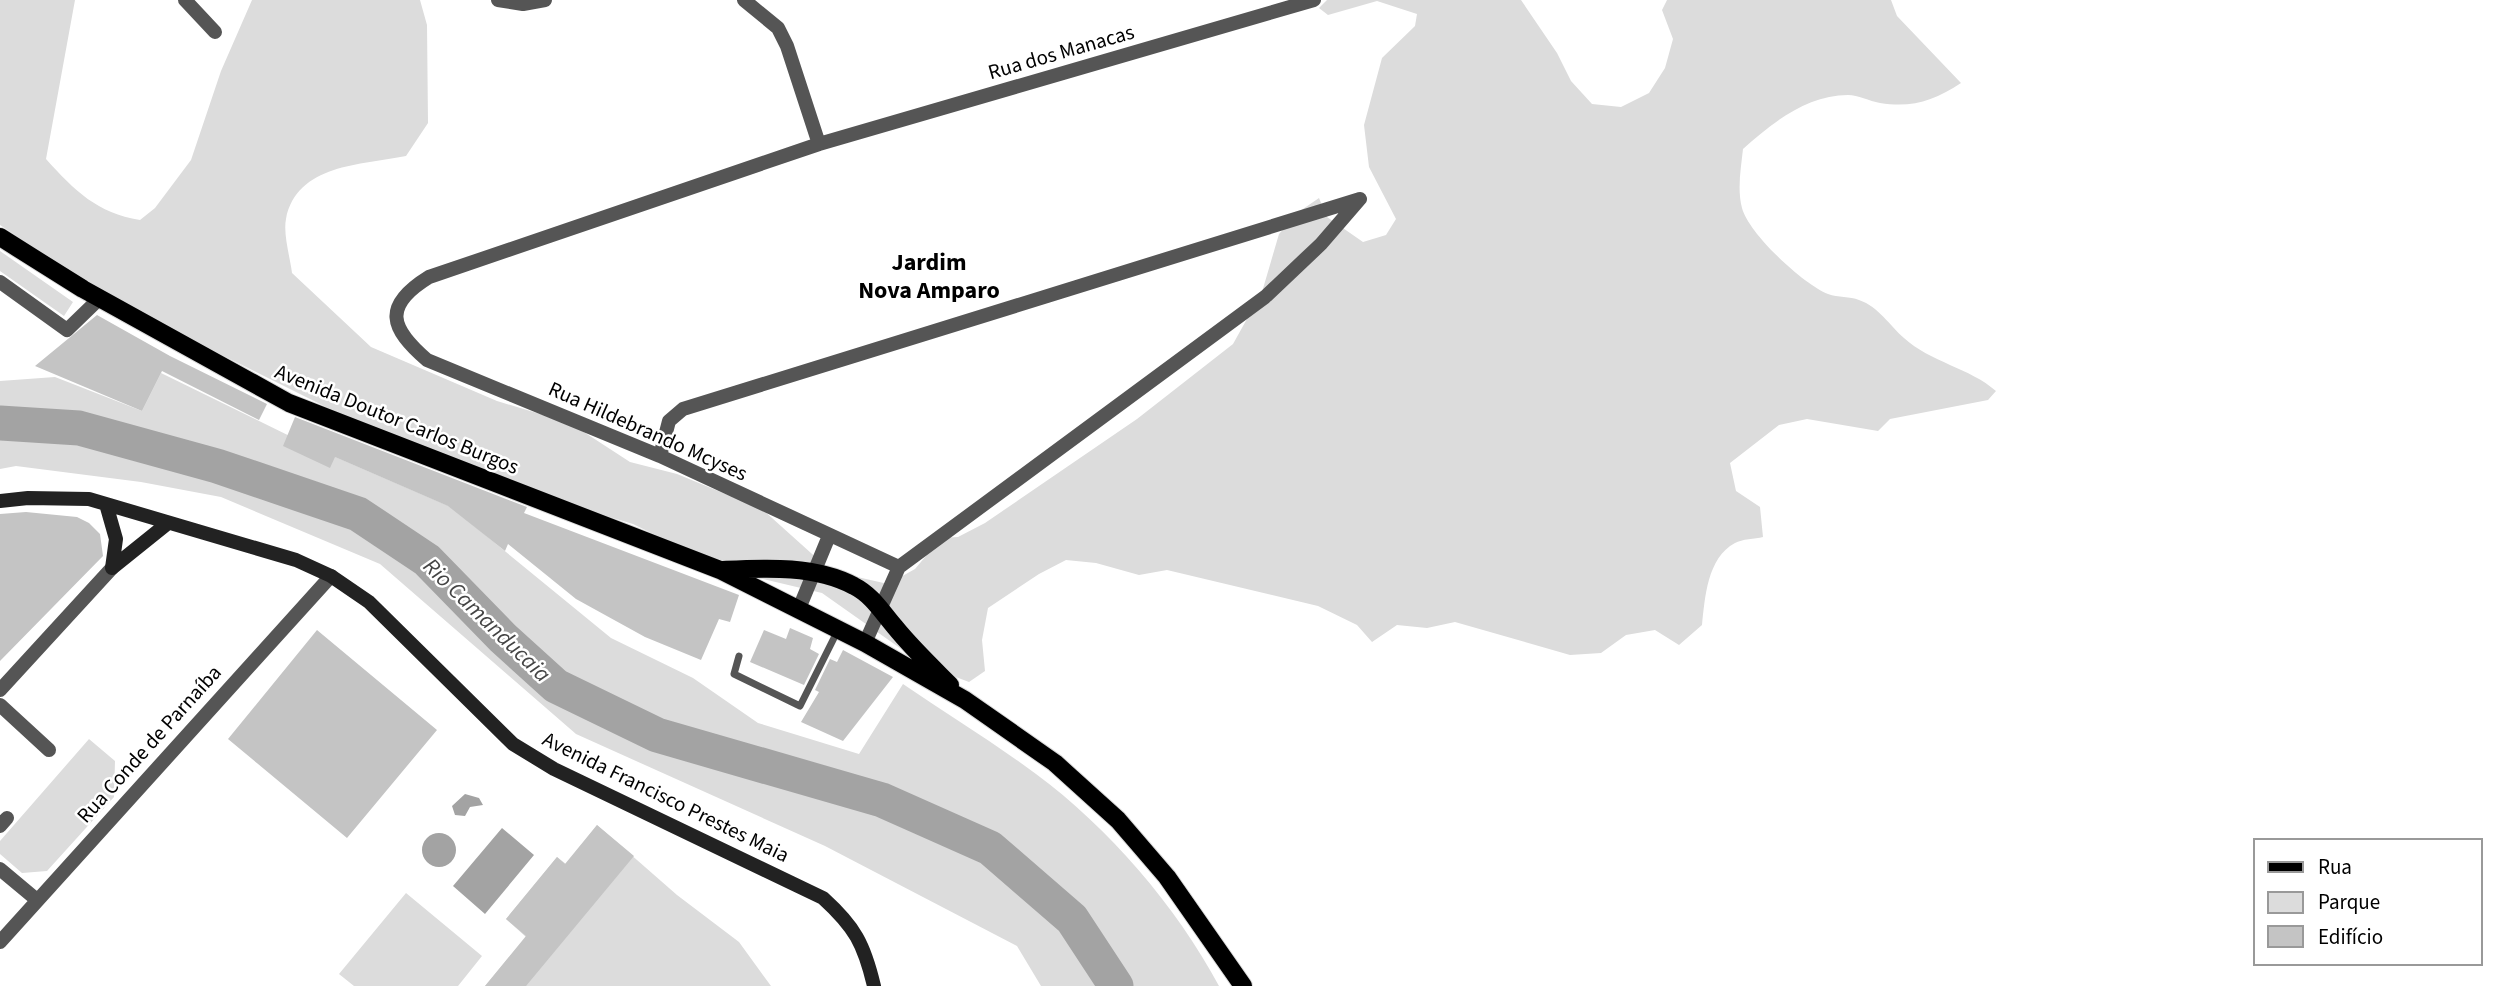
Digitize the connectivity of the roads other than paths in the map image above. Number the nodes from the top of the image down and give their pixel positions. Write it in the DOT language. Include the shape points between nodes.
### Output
graph roads {
  1 [pos="185,0"];
  2 [pos="498,0"];
  3 [pos="545,0"];
  4 [pos="744,0"];
  5 [pos="1314,0"];
  6 [pos="1293,3"];
  7 [pos="215,32"];
  8 [pos="819,144"];
  9 [pos="0,237"];
  10 [pos="0,282"];
  11 [pos="100,298"];
  12 [pos="396,318"];
  13 [pos="660,456"];
  14 [pos="0,501"];
  15 [pos="106,504"];
  16 [pos="169,523"];
  17 [pos="829,536"];
  18 [pos="899,567"];
  19 [pos="112,568"];
  20 [pos="720,570"];
  21 [pos="813,573"];
  22 [pos="331,576"];
  23 [pos="881,608"];
  24 [pos="798,611"];
  25 [pos="838,630"];
  26 [pos="865,643"];
  27 [pos="739,656"];
  28 [pos="0,691"];
  29 [pos="965,700"];
  30 [pos="0,705"];
  31 [pos="49,750"];
  32 [pos="0,869"];
  33 [pos="37,900"];
  34 [pos="0,942"];
  35 [pos="874,986"];
  36 [pos="1243,986"];
  1 -- 7 [label="street"];
  2 -- 3 [label="street" via="523,4"];
  4 -- 8 [label="street" via="778,28"];
  5 -- 6 [label="street, Rua dos Manacas"];
  6 -- 8 [label="street, Rua dos Manacas"];
  8 -- 12 [label="street, Rua dos Manacas" via="429,277 405,292"];
  9 -- 11 [label="main road, Avenida Doutor Carlos Burgos"];
  10 -- 11 [label="street" via="67,330"];
  11 -- 20 [label="main road, Avenida Doutor Carlos Burgos" via="289,403"];
  12 -- 13 [label="street, Rua Hildebrando Mcyses" via="402,338 427,360"];
  13 -- 17 [label="street, Rua Hildebrando Mcyses"];
  13 -- 18 [label="street" via="669,421 683,409 1360,199 1265,298"];
  14 -- 15 [label="street, Avenida Francisco Prestes Maia" via="89,499"];
  15 -- 16 [label="street, Avenida Francisco Prestes Maia"];
  15 -- 19 [label="street" via="116,539"];
  16 -- 19 [label="street"];
  16 -- 22 [label="street, Avenida Francisco Prestes Maia" via="296,560"];
  17 -- 18 [label="street, Rua Hildebrando Mcyses"];
  17 -- 21 [label="street"];
  18 -- 23 [label="street"];
  19 -- 28 [label="street"];
  20 -- 21 [label="main road, Avenida Doutor Carlos Burgos" via="772,568"];
  20 -- 24 [label="main road, Avenida Doutor Carlos Burgos"];
  21 -- 23 [label="main road, Avenida Doutor Carlos Burgos" via="856,586"];
  21 -- 24 [label="street"];
  22 -- 33 [label="street, Rua Conde de Parnaíba"];
  22 -- 35 [label="street, Avenida Francisco Prestes Maia" via="369,602 513,744 554,769 823,898 849,921 864,947"];
  23 -- 26 [label="street"];
  23 -- 29 [label="main road, Avenida Doutor Carlos Burgos"];
  24 -- 25 [label="main road, Avenida Doutor Carlos Burgos"];
  25 -- 26 [label="main road, Avenida Doutor Carlos Burgos"];
  25 -- 27 [label="lane" via="800,706 734,674"];
  26 -- 29 [label="main road, Avenida Doutor Carlos Burgos"];
  29 -- 36 [label="main road, Avenida Doutor Carlos Burgos" via="1055,763 1118,820 1167,877"];
  30 -- 31 [label="street"];
  32 -- 33 [label="street"];
  33 -- 34 [label="street, Rua Conde de Parnaíba"];
}
